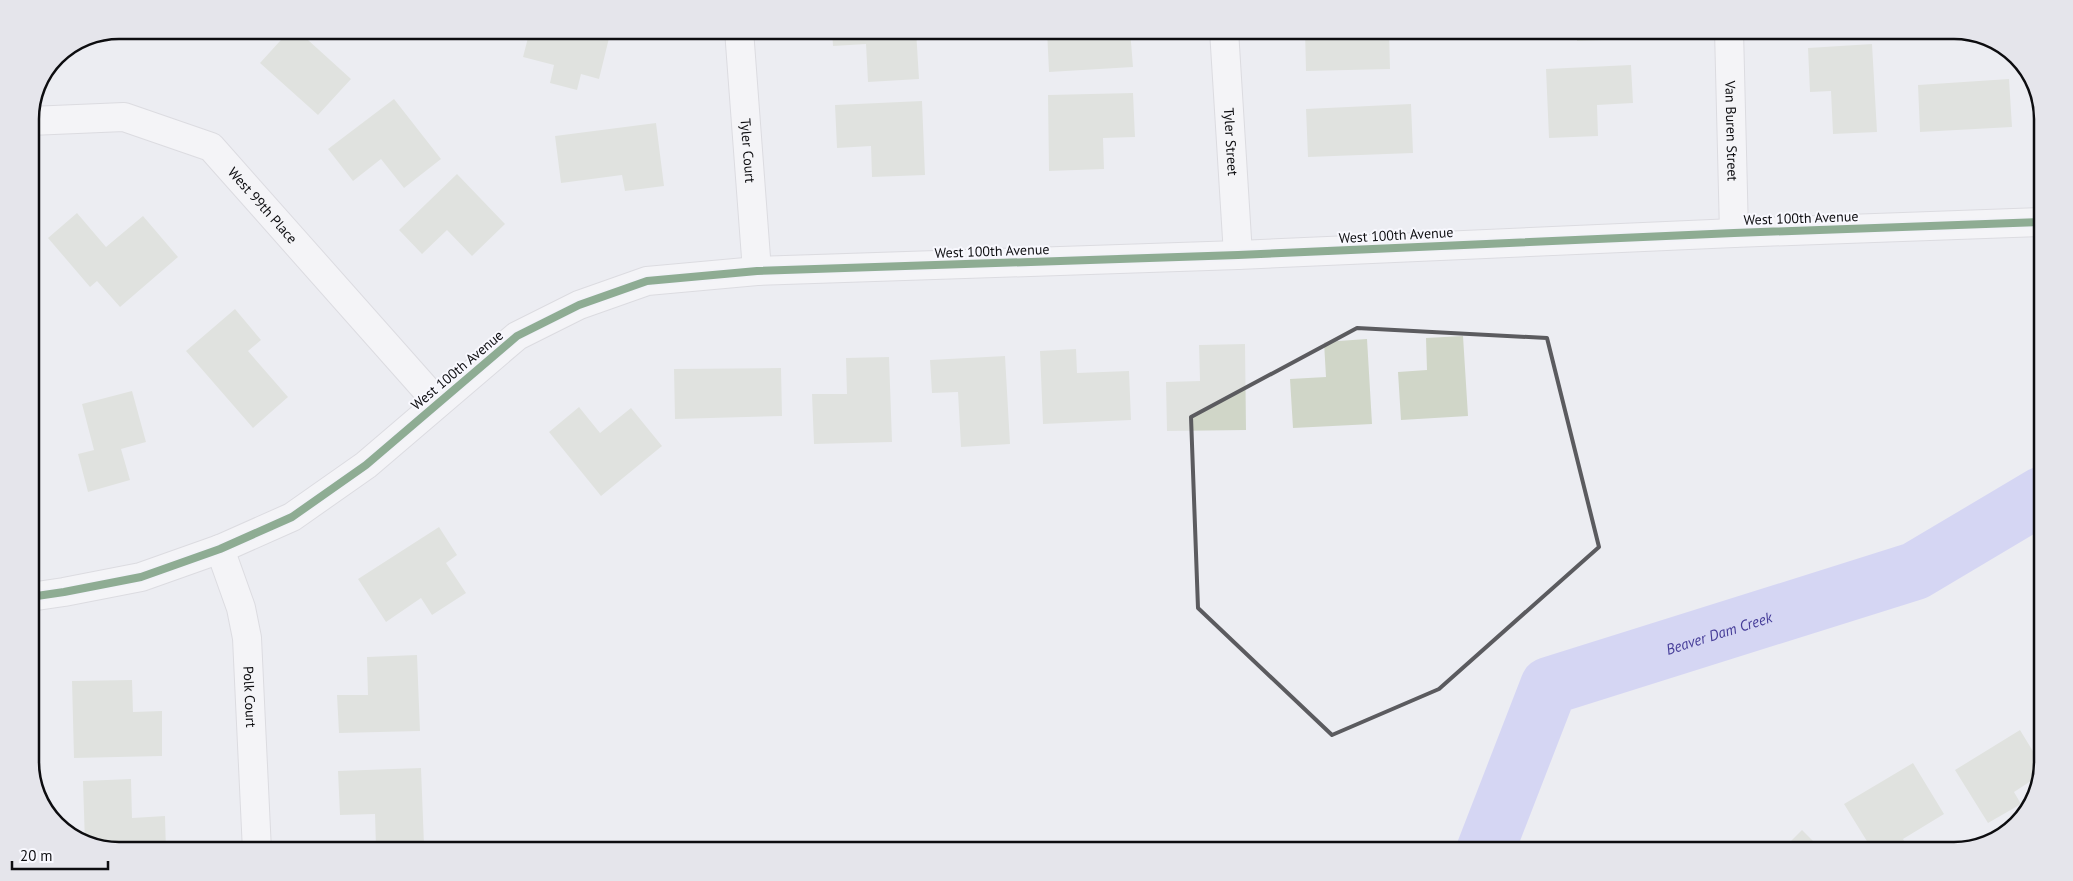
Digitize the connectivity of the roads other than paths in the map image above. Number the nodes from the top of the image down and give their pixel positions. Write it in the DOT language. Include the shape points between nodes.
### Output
graph roads {
  1 [pos="741,39"];
  2 [pos="1225,39"];
  3 [pos="1729,39"];
  4 [pos="39,121"];
  5 [pos="2034,222"];
  6 [pos="1734,232"];
  7 [pos="1238,255"];
  8 [pos="757,271"];
  9 [pos="438,403"];
  10 [pos="220,549"];
  11 [pos="39,595"];
  12 [pos="257,842"];
  1 -- 8 [label="street, Tyler Court"];
  2 -- 7 [label="street, Tyler Street"];
  3 -- 6 [label="street, Van Buren Street"];
  4 -- 9 [label="street, West 99th Place" via="124,117 211,148"];
  5 -- 6 [label="street, West 100th Avenue"];
  6 -- 7 [label="street, West 100th Avenue"];
  7 -- 8 [label="street, West 100th Avenue"];
  8 -- 9 [label="street, West 100th Avenue" via="647,281 579,304 517,336"];
  9 -- 10 [label="street, West 100th Avenue" via="366,465 292,517"];
  10 -- 11 [label="street, West 100th Avenue" via="141,576"];
  10 -- 12 [label="street, Polk Court" via="241,608 247,638"];
}
